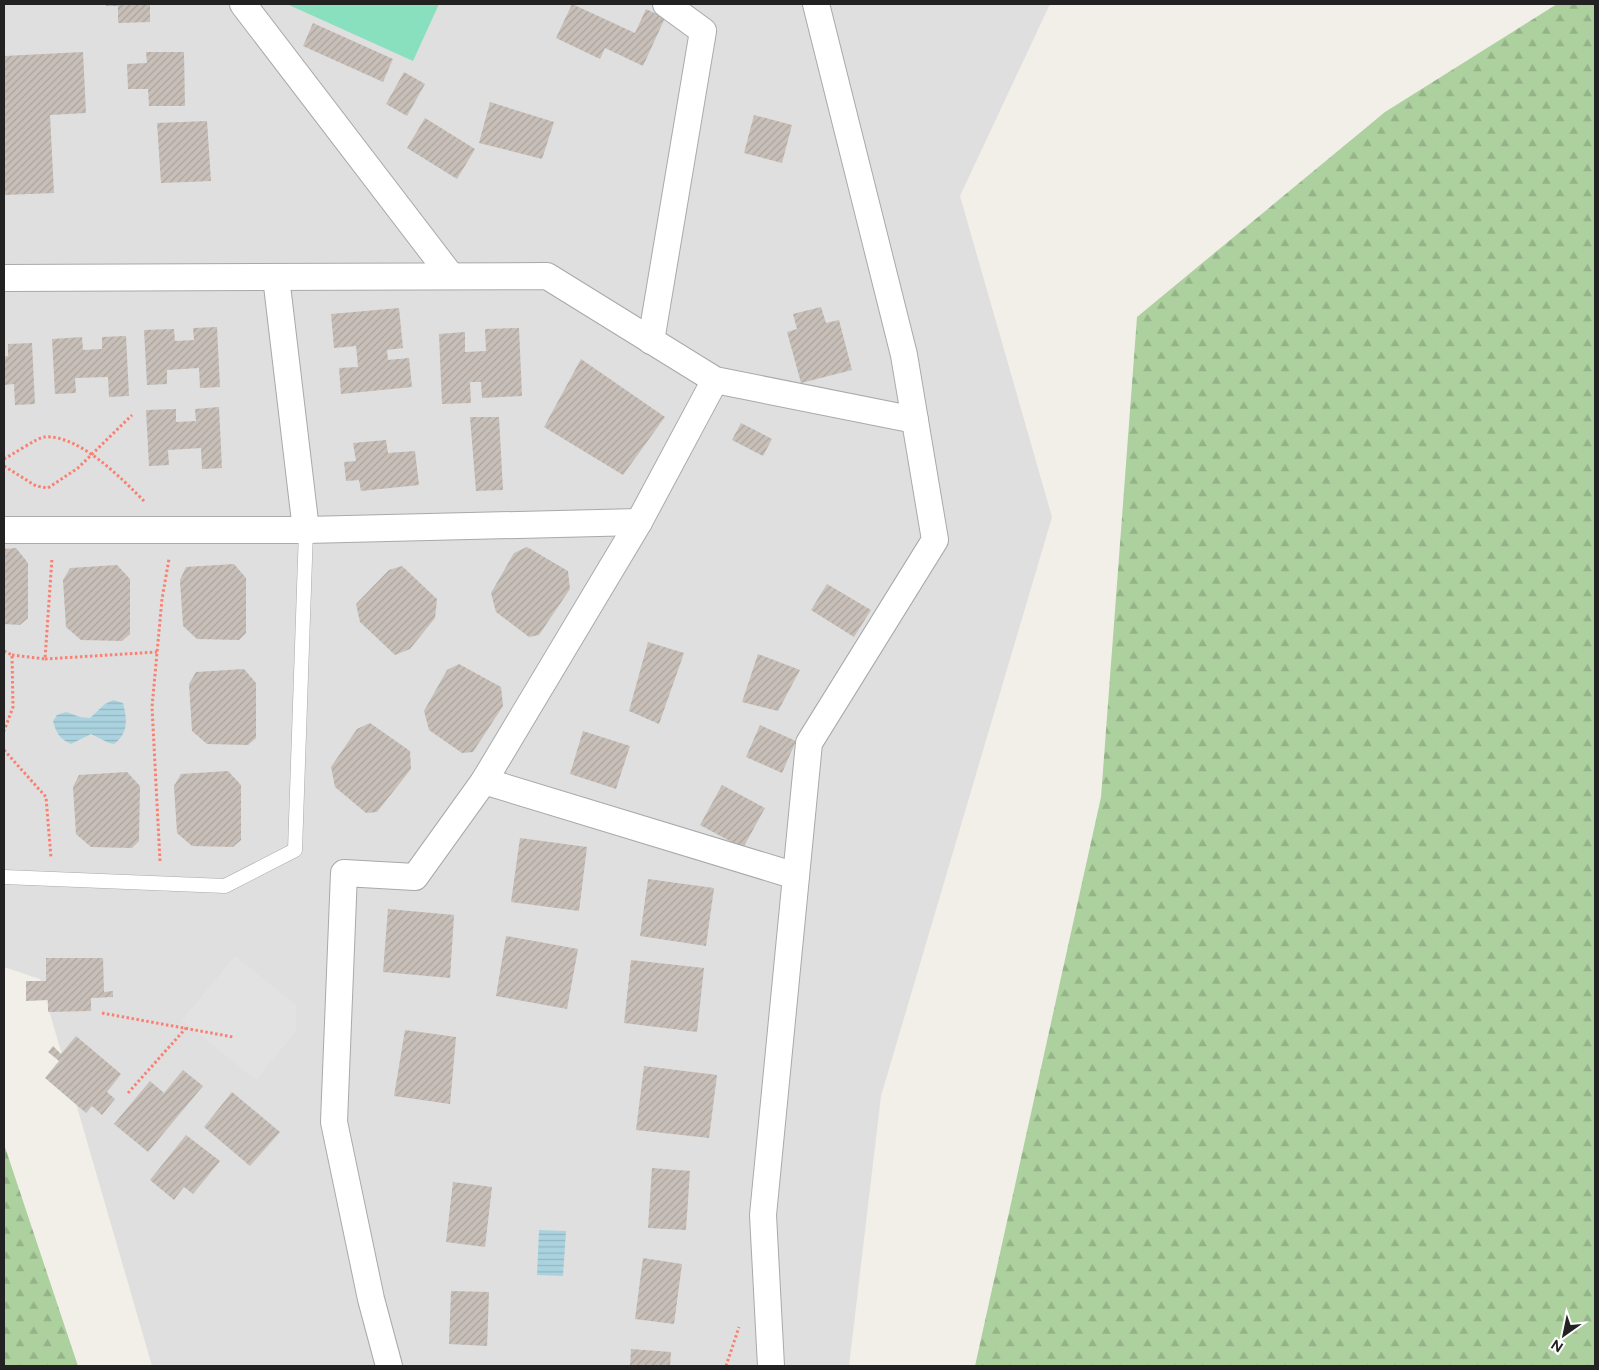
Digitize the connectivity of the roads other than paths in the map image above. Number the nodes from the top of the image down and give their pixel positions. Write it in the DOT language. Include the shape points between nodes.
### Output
graph roads {
  1 [pos="243,4"];
  2 [pos="666,4"];
  3 [pos="816,4"];
  4 [pos="451,276"];
  5 [pos="276,277"];
  6 [pos="4,278"];
  7 [pos="652,341"];
  8 [pos="715,380"];
  9 [pos="915,420"];
  10 [pos="638,522"];
  11 [pos="4,530"];
  12 [pos="306,530"];
  13 [pos="484,781"];
  14 [pos="796,876"];
  15 [pos="4,877"];
  16 [pos="389,1366"];
  17 [pos="771,1366"];
  1 -- 4 [label="street"];
  2 -- 7 [label="street" via="703,32"];
  3 -- 9 [label="street" via="904,355"];
  4 -- 5 [label="street"];
  4 -- 7 [label="street" via="547,276"];
  5 -- 6 [label="street"];
  5 -- 12 [label="street"];
  7 -- 8 [label="street"];
  8 -- 9 [label="street"];
  8 -- 10 [label="street"];
  9 -- 14 [label="street" via="935,540 810,743"];
  10 -- 12 [label="street"];
  10 -- 13 [label="street"];
  11 -- 12 [label="street"];
  12 -- 15 [label="lane" via="295,850 225,886"];
  13 -- 14 [label="street"];
  13 -- 16 [label="street" via="415,877 344,873 334,1122 371,1299"];
  14 -- 17 [label="street" via="763,1215"];
}
